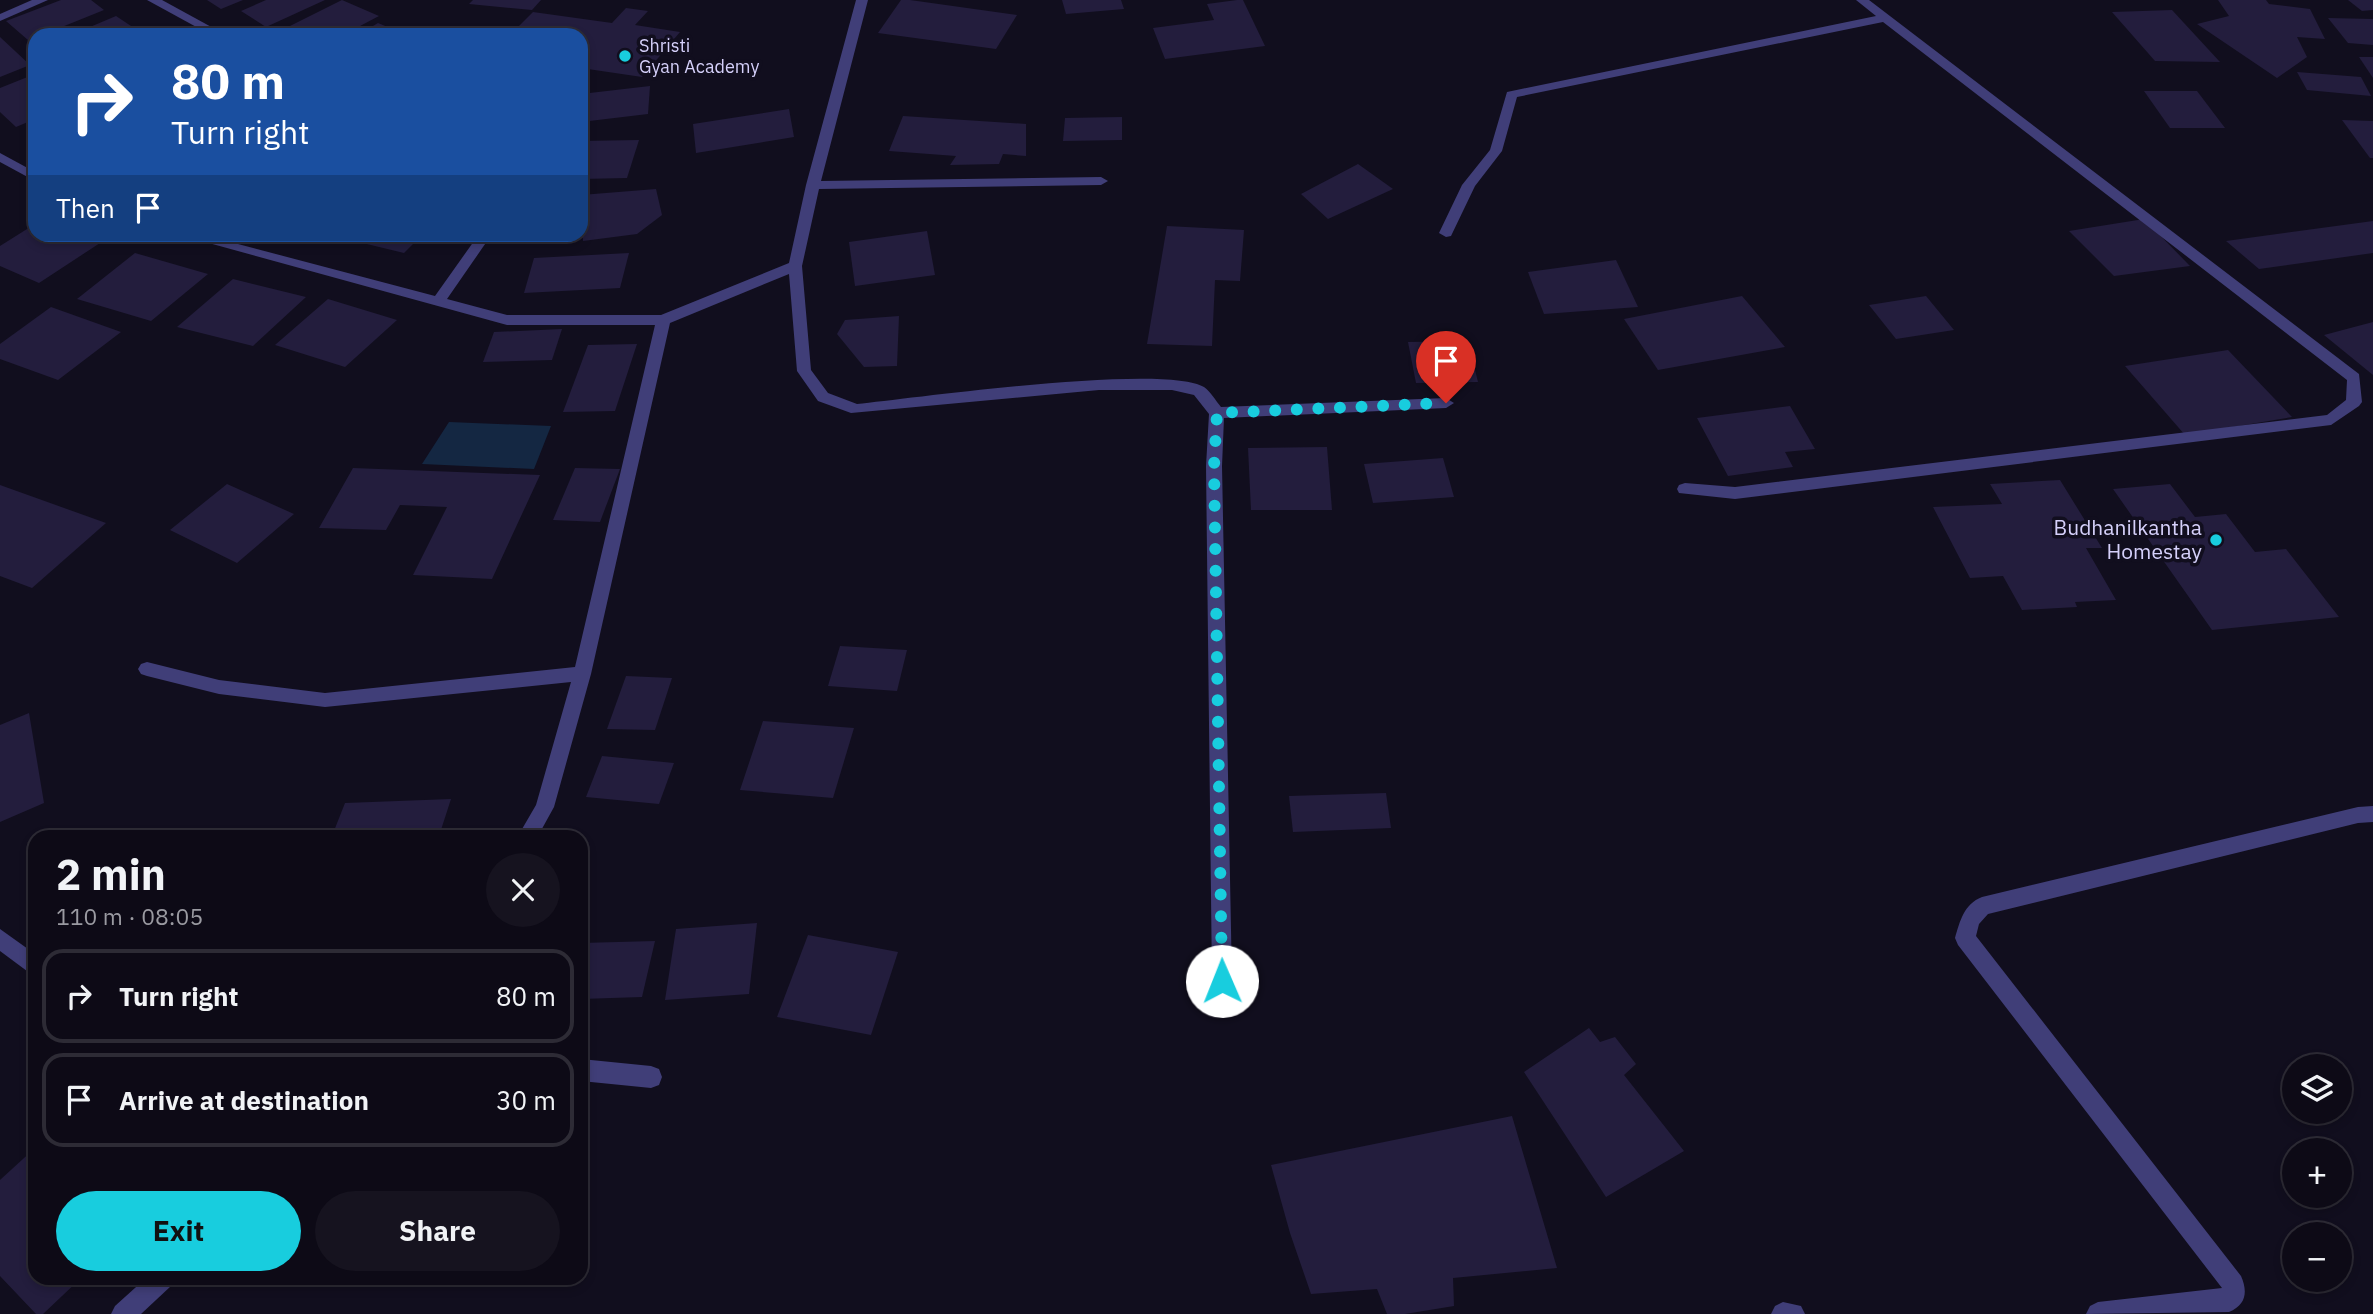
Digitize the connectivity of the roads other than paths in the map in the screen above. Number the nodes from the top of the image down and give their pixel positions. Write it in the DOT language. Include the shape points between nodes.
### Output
graph roads {
  1 [pos="42,0"];
  2 [pos="153,0"];
  3 [pos="862,0"];
  4 [pos="1862,0"];
  5 [pos="0,18"];
  6 [pos="1884,18"];
  7 [pos="207,28"];
  8 [pos="0,158"];
  9 [pos="28,173"];
  10 [pos="1101,181"];
  11 [pos="813,184"];
  12 [pos="1446,233"];
  13 [pos="212,242"];
  14 [pos="480,242"];
  15 [pos="795,266"];
  16 [pos="438,302"];
  17 [pos="663,320"];
  18 [pos="1446,403"];
  19 [pos="1217,413"];
  20 [pos="1685,489"];
  21 [pos="148,669"];
  22 [pos="582,674"];
  23 [pos="2373,814"];
  24 [pos="532,830"];
  25 [pos="0,938"];
  26 [pos="28,961"];
  27 [pos="1222,981"];
  28 [pos="588,1071"];
  29 [pos="651,1077"];
  30 [pos="155,1285"];
  31 [pos="123,1314"];
  32 [pos="1783,1314"];
  33 [pos="1793,1314"];
  34 [pos="2098,1314"];
  1 -- 5 [label="street"];
  2 -- 7 [label="street"];
  3 -- 11 [label="street"];
  4 -- 6 [label="street"];
  6 -- 12 [label="street" via="1511,95 1496,151 1469,185"];
  6 -- 20 [label="street" via="2354,378 2354,402 2330,420 1735,493"];
  8 -- 9 [label="street"];
  10 -- 11 [label="street"];
  11 -- 15 [label="street"];
  13 -- 16 [label="street"];
  14 -- 16 [label="street"];
  15 -- 17 [label="street"];
  15 -- 19 [label="street" via="804,372 823,397 856,409 1099,385 1172,384 1199,391"];
  16 -- 17 [label="street" via="507,320"];
  17 -- 22 [label="street"];
  18 -- 19 [label="street"];
  19 -- 27 [label="street"];
  21 -- 22 [label="street" via="219,687 325,700"];
  22 -- 24 [label="street" via="545,807"];
  23 -- 34 [label="street" via="1982,906 1970,919 1965,938 2233,1284 2229,1300"];
  25 -- 26 [label="street"];
  28 -- 29 [label="street"];
  30 -- 31 [label="street"];
  32 -- 33 [label="street"];
}
